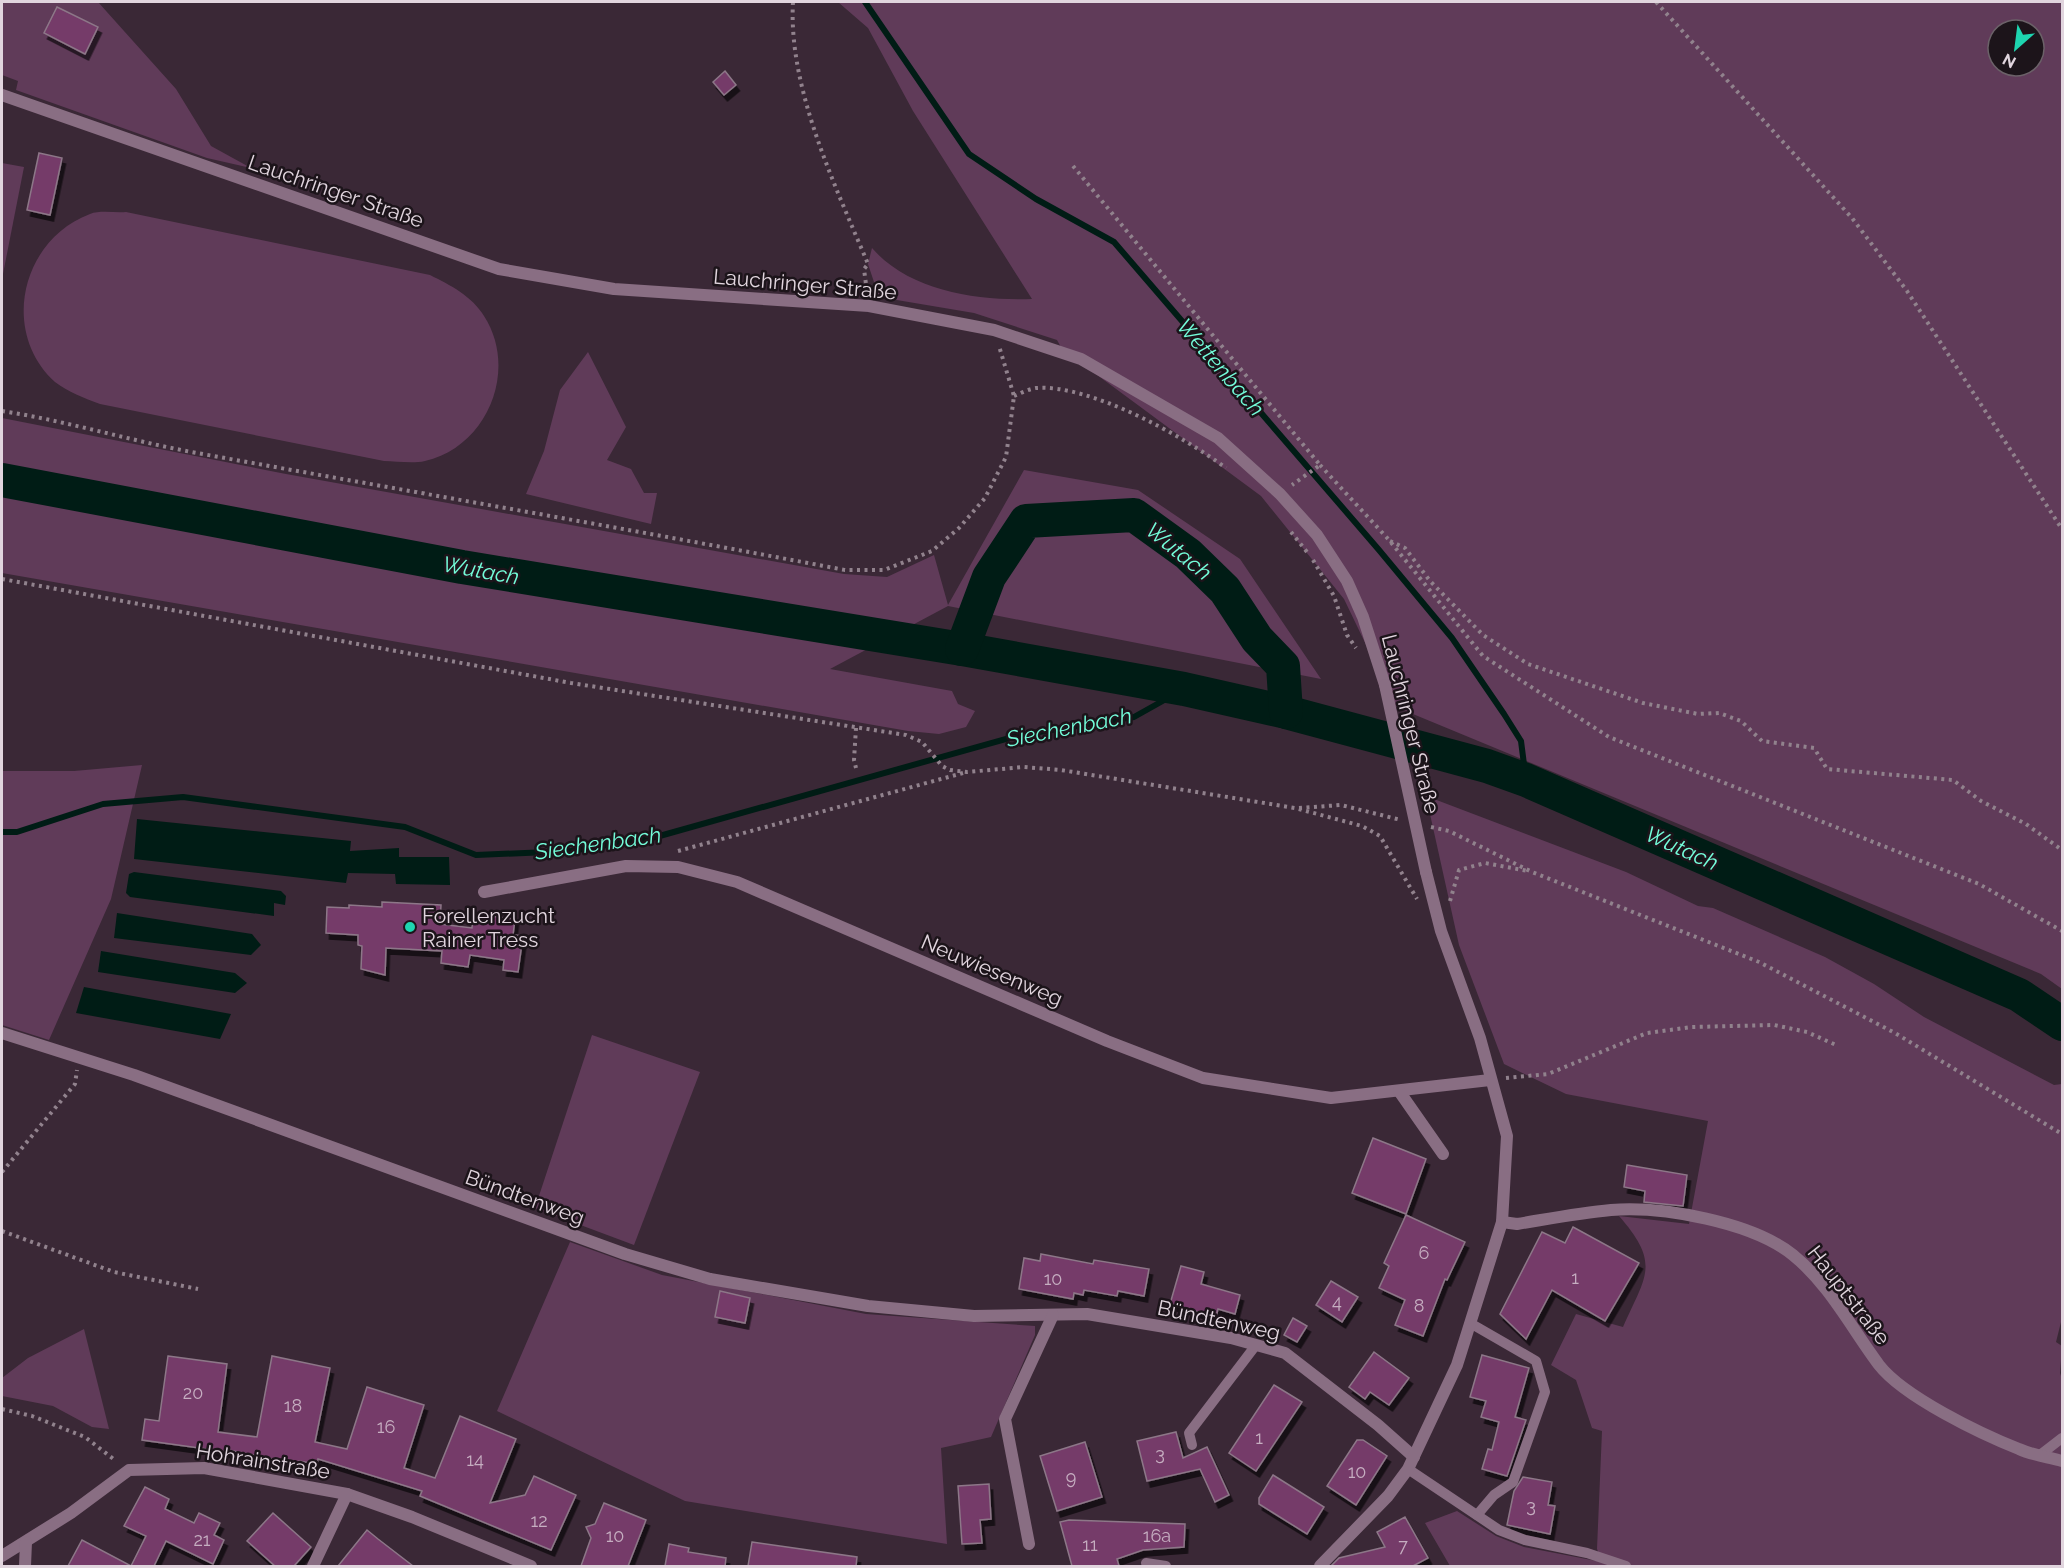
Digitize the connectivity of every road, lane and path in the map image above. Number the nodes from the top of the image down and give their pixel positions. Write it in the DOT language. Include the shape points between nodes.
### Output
graph roads {
  1 [pos="793,2"];
  2 [pos="1656,2"];
  3 [pos="2,95"];
  4 [pos="1073,166"];
  5 [pos="869,306"];
  6 [pos="994,330"];
  7 [pos="1014,396"];
  8 [pos="2,411"];
  9 [pos="1320,465"];
  10 [pos="1228,470"];
  11 [pos="1280,494"];
  12 [pos="1285,525"];
  13 [pos="2062,529"];
  14 [pos="1389,540"];
  15 [pos="2,579"];
  16 [pos="1377,656"];
  17 [pos="856,728"];
  18 [pos="856,768"];
  19 [pos="967,772"];
  20 [pos="2062,850"];
  21 [pos="671,853"];
  22 [pos="484,892"];
  23 [pos="1421,905"];
  24 [pos="1441,931"];
  25 [pos="2062,931"];
  26 [pos="2,1033"];
  27 [pos="1836,1045"];
  28 [pos="78,1058"];
  29 [pos="1490,1080"];
  30 [pos="1399,1091"];
  31 [pos="2062,1134"];
  32 [pos="1443,1154"];
  33 [pos="2,1172"];
  34 [pos="1502,1222"];
  35 [pos="2,1232"];
  36 [pos="198,1289"];
  37 [pos="1053,1315"];
  38 [pos="1470,1323"];
  39 [pos="1256,1345"];
  40 [pos="2,1409"];
  41 [pos="2062,1438"];
  42 [pos="1192,1445"];
  43 [pos="2040,1455"];
  44 [pos="1414,1457"];
  45 [pos="2062,1461"];
  46 [pos="1408,1469"];
  47 [pos="129,1470"];
  48 [pos="347,1494"];
  49 [pos="1477,1515"];
  50 [pos="27,1542"];
  51 [pos="1029,1544"];
  52 [pos="2,1557"];
  53 [pos="1146,1563"];
  54 [pos="25,1566"];
  55 [pos="313,1566"];
  56 [pos="531,1566"];
  57 [pos="1166,1566"];
  58 [pos="1320,1566"];
  59 [pos="1626,1566"];
  1 -- 5 [label="path" via="792,28 814,127 868,264 864,268"];
  2 -- 13 [label="path" via="1852,218 1907,291"];
  3 -- 5 [label="street, Lauchringer Straße" via="499,269 614,289"];
  4 -- 9 [label="path"];
  5 -- 6 [label="street, Lauchringer Straße"];
  6 -- 7 [label="path"];
  6 -- 11 [label="street, Lauchringer Straße" via="1081,359 1172,409 1218,438"];
  7 -- 8 [label="path" via="1006,457 985,498 932,551 884,570 845,570 165,447"];
  7 -- 10 [label="path" via="1035,388 1085,393 1202,450"];
  9 -- 11 [label="path"];
  9 -- 14 [label="path"];
  11 -- 16 [label="street, Lauchringer Straße" via="1317,535 1347,581"];
  12 -- 16 [label="path" via="1309,554 1334,596 1347,635 1358,652"];
  14 -- 20 [label="path" via="1405,548 1483,635 1528,664 1643,703 1741,721 1762,741 1814,748 1827,769 1833,771 1953,780"];
  14 -- 25 [label="path" via="1484,656 1609,737 1979,884"];
  15 -- 17 [label="path" via="571,683"];
  16 -- 24 [label="street, Lauchringer Straße, bridge"];
  17 -- 18 [label="path"];
  17 -- 19 [label="path" via="906,735 922,742 942,766"];
  19 -- 21 [label="path"];
  19 -- 23 [label="path" via="1024,767 1061,770 1295,808 1362,826 1380,836"];
  22 -- 30 [label="street, Neuwiesenweg" via="626,866 678,867 707,873 737,882 1107,1041 1203,1078 1330,1098"];
  24 -- 29 [label="street, Lauchringer Straße" via="1480,1038"];
  24 -- 31 [label="path" via="1459,870 1485,863 1532,872 1759,962 1895,1033"];
  26 -- 28 [label="street, Bündtenweg"];
  27 -- 29 [label="path" via="1807,1032 1774,1025 1692,1027 1647,1033 1548,1074"];
  28 -- 33 [label="path" via="75,1084"];
  28 -- 37 [label="street, Bündtenweg" via="625,1254 710,1279 868,1306 974,1316"];
  29 -- 30 [label="street, Neuwiesenweg"];
  29 -- 34 [label="street" via="1507,1136"];
  30 -- 32 [label="street"];
  34 -- 38 [label="street"];
  34 -- 43 [label="street, Hauptstraße" via="1517,1224 1613,1210 1683,1214 1744,1228 1772,1240 1793,1255 1820,1284 1881,1368 1907,1390 1985,1434"];
  35 -- 36 [label="path" via="114,1272"];
  37 -- 39 [label="street, Bündtenweg" via="1087,1314"];
  37 -- 51 [label="street" via="1005,1419"];
  38 -- 44 [label="street" via="1456,1365"];
  38 -- 49 [label="lane" via="1536,1361 1545,1392 1513,1482 1494,1495"];
  39 -- 42 [label="lane" via="1189,1433"];
  39 -- 44 [label="street, Bündtenweg" via="1285,1353"];
  40 -- 47 [label="path" via="85,1437"];
  41 -- 43 [label="lane"];
  43 -- 45 [label="street, Hauptstraße"];
  44 -- 46 [label="street"];
  46 -- 49 [label="lane"];
  46 -- 58 [label="street" via="1388,1496"];
  47 -- 48 [label="street, Hohrainstraße" via="204,1468"];
  47 -- 50 [label="street"];
  48 -- 55 [label="street"];
  48 -- 56 [label="street, Hohrainstraße" via="412,1516"];
  49 -- 59 [label="lane" via="1499,1530 1525,1540"];
  50 -- 52 [label="street"];
  50 -- 54 [label="street"];
  53 -- 57 [label="lane"];
}
